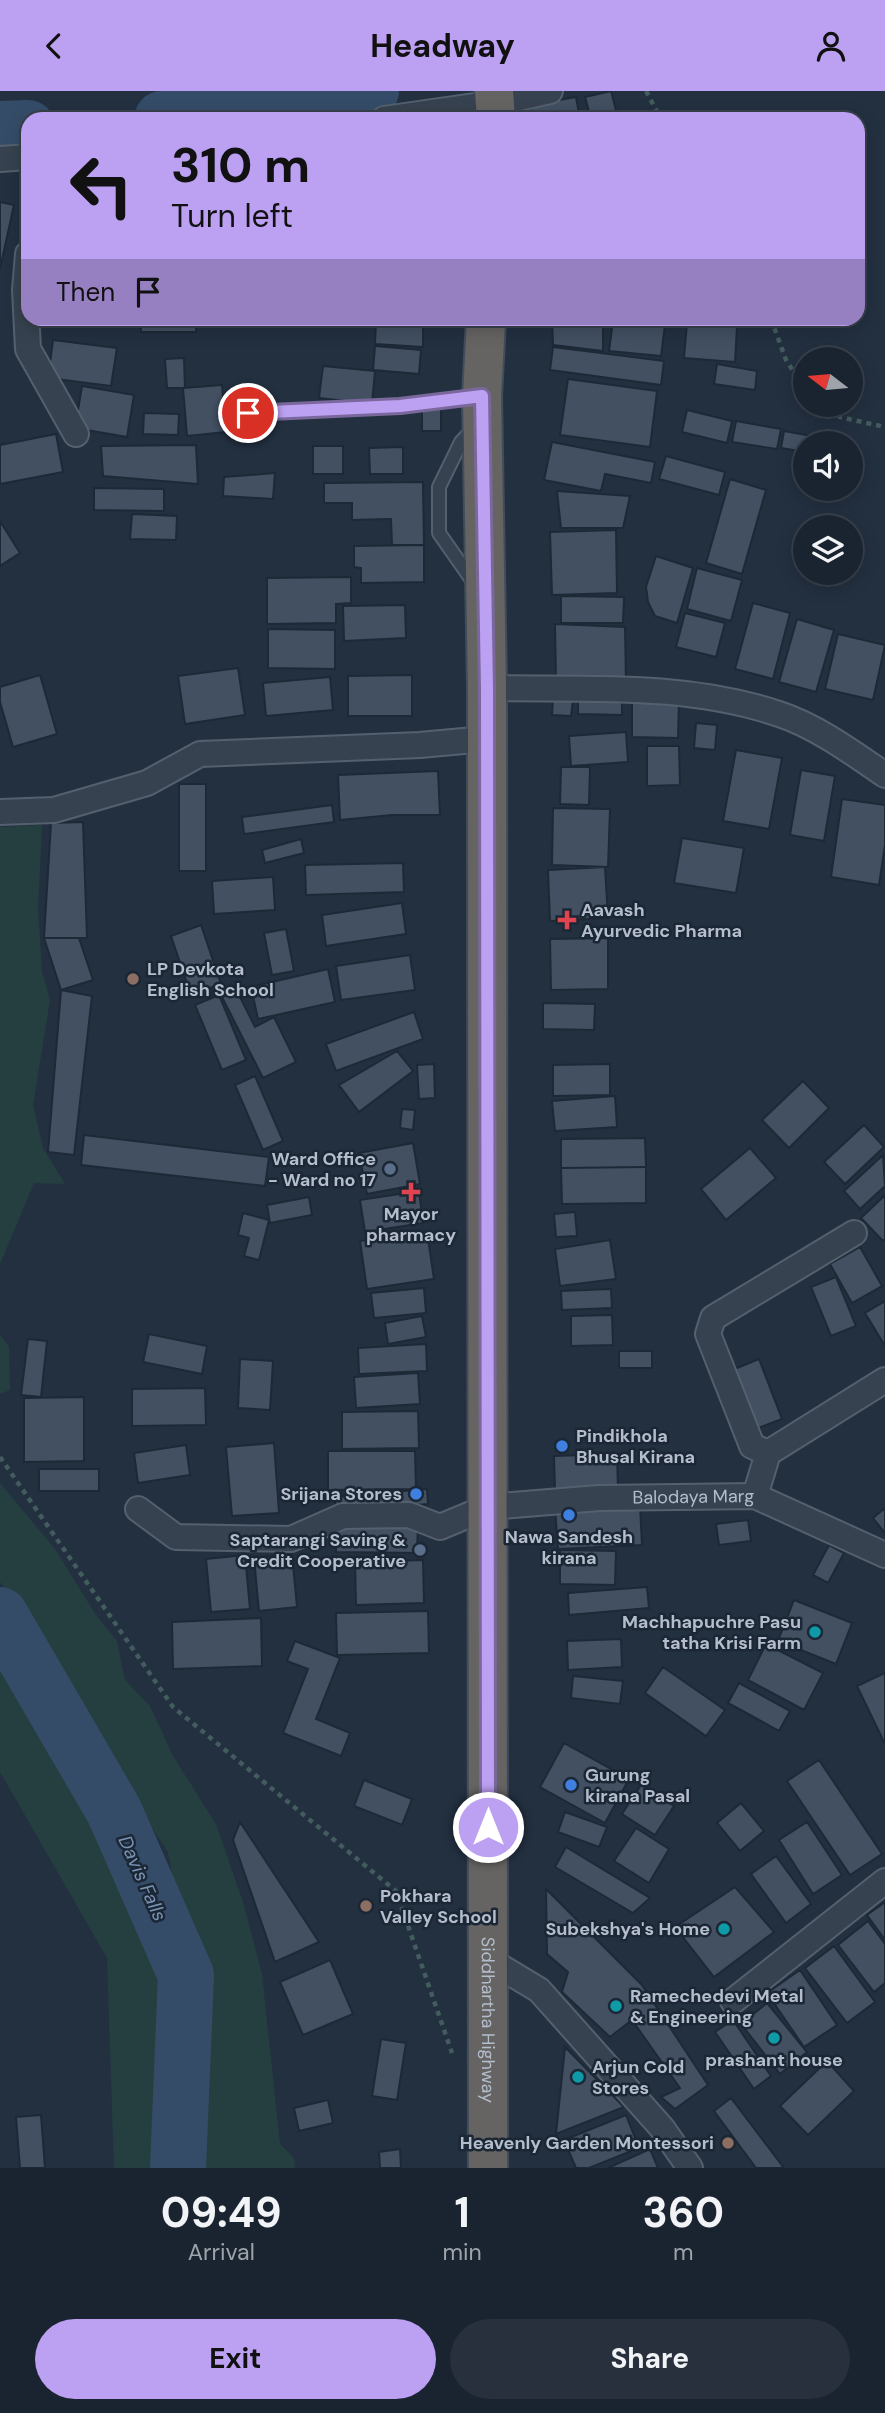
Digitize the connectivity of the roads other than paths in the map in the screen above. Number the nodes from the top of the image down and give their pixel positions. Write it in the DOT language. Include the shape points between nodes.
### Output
graph roads {
  1 [pos="550,91"];
  2 [pos="495,104"];
  3 [pos="436,112"];
  4 [pos="21,158"];
  5 [pos="0,159"];
  6 [pos="27,326"];
  7 [pos="486,326"];
  8 [pos="482,407"];
  9 [pos="248,413"];
  10 [pos="76,434"];
  11 [pos="487,688"];
  12 [pos="485,739"];
  13 [pos="885,775"];
  14 [pos="0,812"];
  15 [pos="854,1233"];
  16 [pos="885,1380"];
  17 [pos="768,1453"];
  18 [pos="755,1496"];
  19 [pos="488,1507"];
  20 [pos="138,1509"];
  21 [pos="885,1555"];
  22 [pos="885,1881"];
  23 [pos="489,1960"];
  24 [pos="733,2000"];
  25 [pos="488,2168"];
  26 [pos="690,2168"];
  1 -- 2 [label="street"];
  2 -- 3 [label="street"];
  4 -- 5 [label="street"];
  6 -- 10 [label="street" via="28,349"];
  7 -- 8 [label="highway, Siddhartha Highway"];
  8 -- 9 [label="lane"];
  8 -- 11 [label="highway, Siddhartha Highway"];
  11 -- 12 [label="highway, Siddhartha Highway"];
  11 -- 13 [label="street" via="691,692 780,714"];
  12 -- 14 [label="street" via="200,754 147,783 54,810"];
  12 -- 19 [label="highway, Siddhartha Highway"];
  15 -- 17 [label="street" via="713,1318 709,1325 708,1334 752,1446"];
  16 -- 17 [label="street"];
  17 -- 18 [label="street"];
  18 -- 19 [label="street, Balodaya Marg" via="599,1498"];
  18 -- 21 [label="street, Balodaya Marg"];
  19 -- 20 [label="street, Balodaya Marg" via="440,1527 409,1514 344,1517 291,1539 176,1537"];
  19 -- 23 [label="highway, Siddhartha Highway"];
  22 -- 24 [label="street"];
  23 -- 25 [label="highway, Siddhartha Highway"];
  23 -- 26 [label="street" via="539,1990 662,2128"];
}
